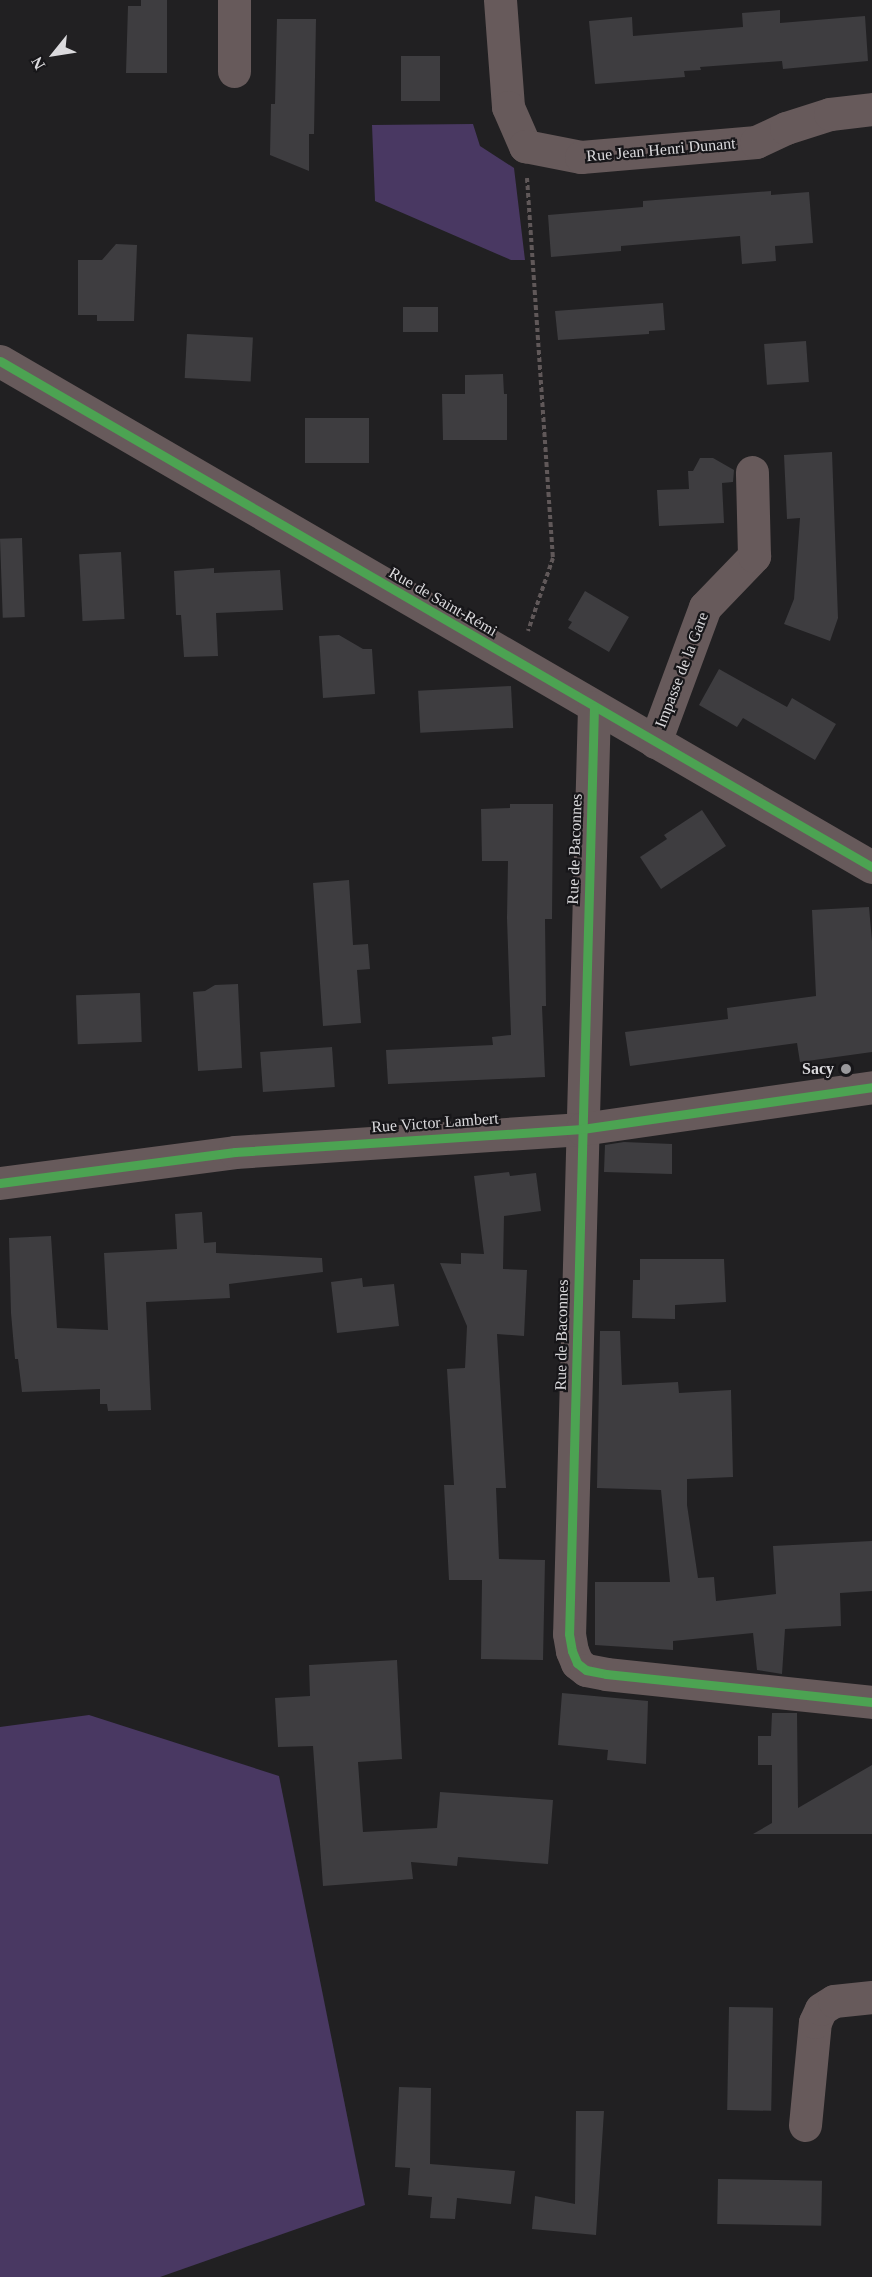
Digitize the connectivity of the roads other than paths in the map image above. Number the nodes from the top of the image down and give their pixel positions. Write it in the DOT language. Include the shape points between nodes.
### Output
graph roads {
  1 [pos="234,0"];
  2 [pos="500,0"];
  3 [pos="234,71"];
  4 [pos="872,109"];
  5 [pos="0,361"];
  6 [pos="752,472"];
  7 [pos="594,707"];
  8 [pos="655,742"];
  9 [pos="872,867"];
  10 [pos="872,1087"];
  11 [pos="582,1129"];
  12 [pos="0,1183"];
  13 [pos="872,1702"];
  14 [pos="872,1997"];
  15 [pos="805,2125"];
  1 -- 3 [label="street"];
  2 -- 4 [label="street, Rue Jean Henri Dunant" via="508,107 525,147 581,157 756,142 830,114"];
  5 -- 7 [label="street, Rue de Saint-Rémi"];
  6 -- 8 [label="street, Impasse de la Gare" via="754,556 705,607"];
  7 -- 8 [label="street, Rue de Saint-Rémi"];
  7 -- 11 [label="street, Rue de Baconnes"];
  8 -- 9 [label="street, Rue de Saint-Rémi"];
  10 -- 11 [label="street, Rue Victor Lambert"];
  11 -- 12 [label="street, Rue Victor Lambert" via="235,1152"];
  11 -- 13 [label="street, Rue de Baconnes" via="569,1634 577,1663 586,1670 606,1674"];
  14 -- 15 [label="street" via="834,2001 821,2010 815,2022"];
}
